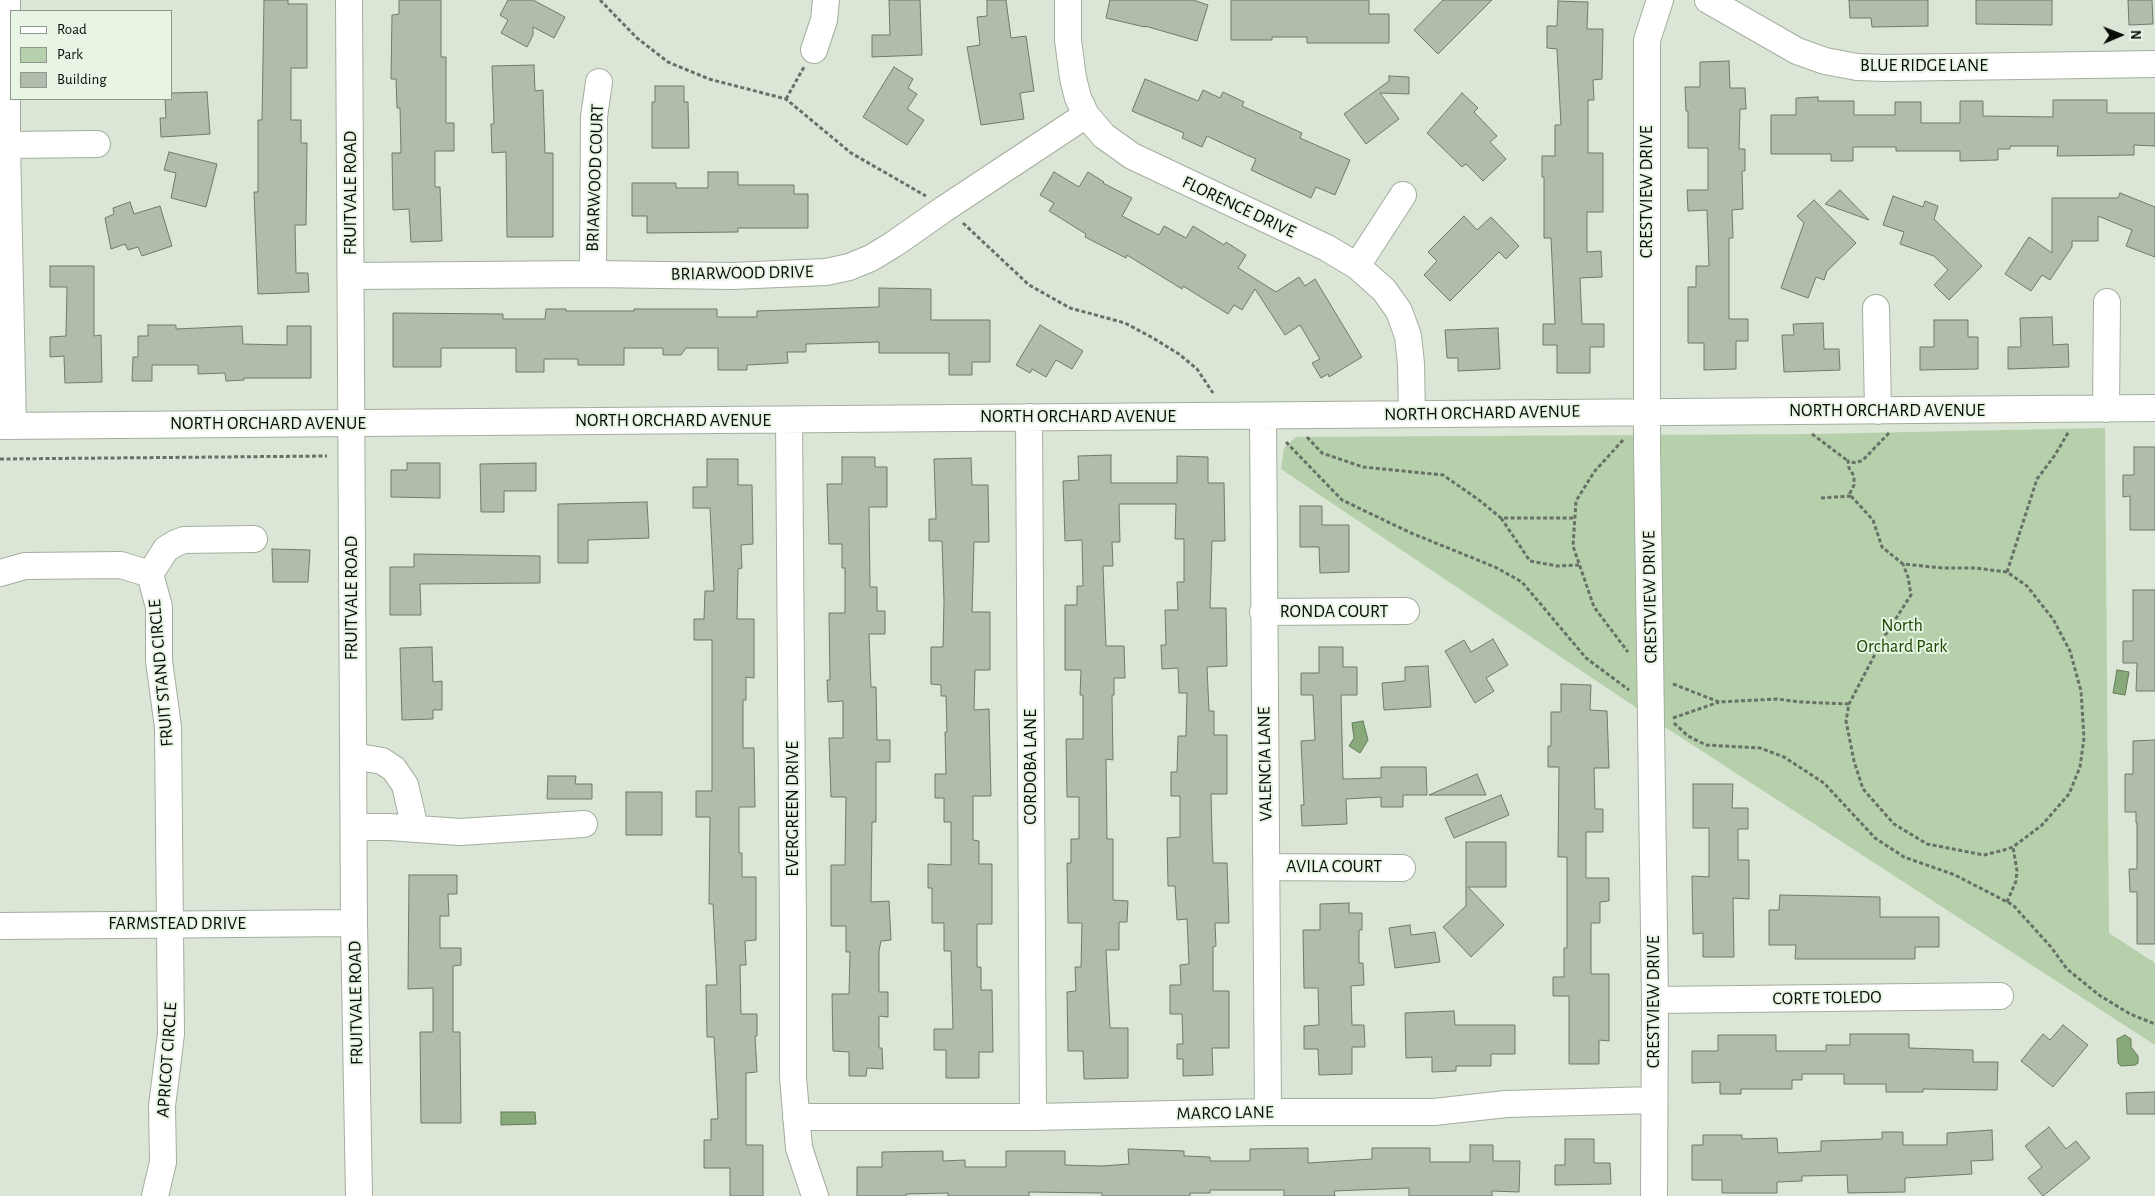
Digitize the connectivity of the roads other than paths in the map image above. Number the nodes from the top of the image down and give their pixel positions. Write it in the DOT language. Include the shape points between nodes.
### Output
graph roads {
  1 [pos="7,0"];
  2 [pos="349,0"];
  3 [pos="826,0"];
  4 [pos="1068,0"];
  5 [pos="1660,0"];
  6 [pos="1708,0"];
  7 [pos="814,50"];
  8 [pos="2155,64"];
  9 [pos="599,82"];
  10 [pos="1086,115"];
  11 [pos="7,144"];
  12 [pos="97,144"];
  13 [pos="1403,195"];
  14 [pos="1357,266"];
  15 [pos="593,274"];
  16 [pos="351,276"];
  17 [pos="2107,302"];
  18 [pos="1876,308"];
  19 [pos="2155,408"];
  20 [pos="2106,409"];
  21 [pos="1647,411"];
  22 [pos="1412,414"];
  23 [pos="1275,416"];
  24 [pos="1029,417"];
  25 [pos="789,420"];
  26 [pos="1885,421"];
  27 [pos="353,423"];
  28 [pos="7,426"];
  29 [pos="254,539"];
  30 [pos="0,573"];
  31 [pos="150,574"];
  32 [pos="1406,611"];
  33 [pos="1263,612"];
  34 [pos="353,756"];
  35 [pos="584,824"];
  36 [pos="354,827"];
  37 [pos="414,828"];
  38 [pos="1266,867"];
  39 [pos="1402,868"];
  40 [pos="354,923"];
  41 [pos="169,924"];
  42 [pos="0,926"];
  43 [pos="2000,996"];
  44 [pos="1655,1000"];
  45 [pos="1653,1100"];
  46 [pos="1268,1112"];
  47 [pos="796,1117"];
  48 [pos="1033,1117"];
  49 [pos="155,1196"];
  50 [pos="359,1196"];
  51 [pos="815,1196"];
  52 [pos="1654,1196"];
  1 -- 11 [label="street"];
  2 -- 16 [label="street, FRUITVALE ROAD"];
  3 -- 7 [label="street" via="824,20"];
  4 -- 10 [label="street, FLORENCE DRIVE" via="1068,40 1073,78"];
  5 -- 21 [label="street, CRESTVIEW DRIVE" via="1647,40"];
  6 -- 8 [label="street, BLUE RIDGE LANE" via="1797,51 1857,67"];
  9 -- 15 [label="street, BRIARWOOD COURT" via="594,117"];
  10 -- 14 [label="street, FLORENCE DRIVE" via="1104,136 1132,156 1327,248"];
  10 -- 15 [label="street, BRIARWOOD DRIVE" via="894,244 849,267 826,272 732,276"];
  11 -- 12 [label="street"];
  11 -- 28 [label="street"];
  13 -- 14 [label="street"];
  14 -- 22 [label="street, FLORENCE DRIVE" via="1384,290 1399,312 1408,336"];
  15 -- 16 [label="street, BRIARWOOD DRIVE"];
  16 -- 27 [label="street, FRUITVALE ROAD"];
  17 -- 20 [label="street"];
  18 -- 26 [label="street"];
  19 -- 20 [label="street, NORTH ORCHARD AVENUE"];
  20 -- 26 [label="street, NORTH ORCHARD AVENUE"];
  21 -- 22 [label="street, NORTH ORCHARD AVENUE"];
  21 -- 26 [label="street, NORTH ORCHARD AVENUE"];
  21 -- 44 [label="street, CRESTVIEW DRIVE" via="1651,675 1661,713"];
  22 -- 23 [label="street, NORTH ORCHARD AVENUE"];
  23 -- 24 [label="street, NORTH ORCHARD AVENUE"];
  23 -- 33 [label="street, VALENCIA LANE"];
  24 -- 25 [label="street, NORTH ORCHARD AVENUE"];
  24 -- 48 [label="street, CORDOBA LANE"];
  25 -- 27 [label="street, NORTH ORCHARD AVENUE"];
  25 -- 47 [label="street, EVERGREEN DRIVE" via="793,1077"];
  27 -- 28 [label="street, NORTH ORCHARD AVENUE"];
  27 -- 34 [label="street, FRUITVALE ROAD"];
  29 -- 31 [label="street" via="184,540 166,550"];
  30 -- 31 [label="street, FRUIT STAND CIRCLE" via="25,566 121,565"];
  31 -- 41 [label="street, FRUIT STAND CIRCLE" via="159,607 159,661 168,727"];
  32 -- 33 [label="street, RONDA COURT"];
  33 -- 38 [label="street, VALENCIA LANE"];
  34 -- 36 [label="street, FRUITVALE ROAD"];
  34 -- 37 [label="street" via="382,761 394,769 405,785"];
  35 -- 37 [label="street" via="460,832"];
  36 -- 37 [label="street"];
  36 -- 40 [label="street, FRUITVALE ROAD"];
  38 -- 39 [label="street, AVILA COURT"];
  38 -- 46 [label="street, VALENCIA LANE"];
  40 -- 41 [label="street, FARMSTEAD DRIVE"];
  40 -- 50 [label="street, FRUITVALE ROAD"];
  41 -- 42 [label="street, FARMSTEAD DRIVE"];
  41 -- 49 [label="street, APRICOT CIRCLE" via="171,1034 162,1106 163,1162"];
  43 -- 44 [label="street, CORTE TOLEDO"];
  44 -- 45 [label="street, CRESTVIEW DRIVE"];
  45 -- 46 [label="street, MARCO LANE" via="1506,1104 1434,1112"];
  45 -- 52 [label="street, CRESTVIEW DRIVE"];
  46 -- 48 [label="street, MARCO LANE"];
  47 -- 48 [label="street, MARCO LANE"];
  47 -- 51 [label="street, EVERGREEN DRIVE" via="799,1148"];
}
